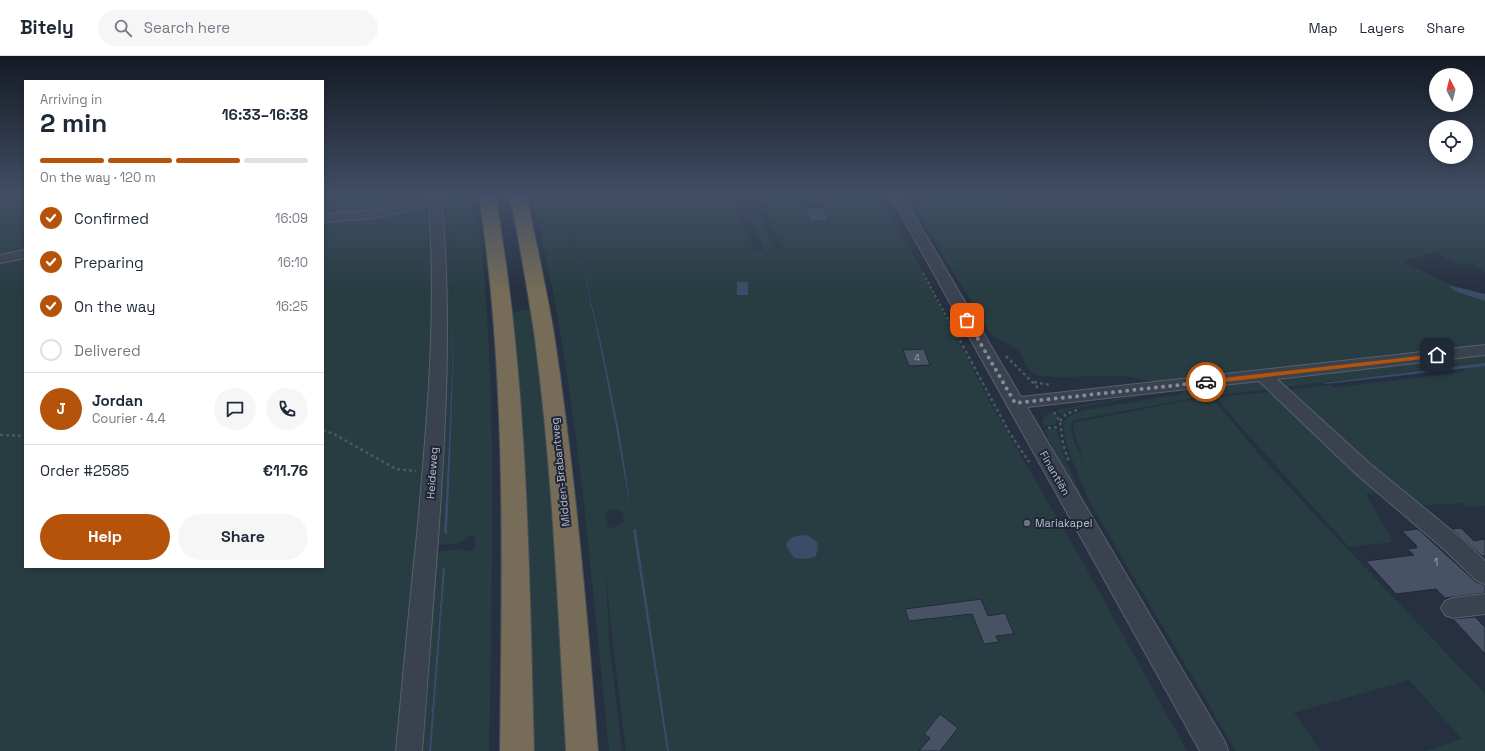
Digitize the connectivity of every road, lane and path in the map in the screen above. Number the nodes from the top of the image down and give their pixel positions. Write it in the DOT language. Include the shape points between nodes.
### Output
graph roads {
  1 [pos="436,227"];
  2 [pos="492,227"];
  3 [pos="525,227"];
  4 [pos="915,227"];
  5 [pos="24,254"];
  6 [pos="0,259"];
  7 [pos="1485,350"];
  8 [pos="1022,373"];
  9 [pos="1263,375"];
  10 [pos="1046,400"];
  11 [pos="1015,403"];
  12 [pos="324,430"];
  13 [pos="0,435"];
  14 [pos="24,436"];
  15 [pos="433,470"];
  16 [pos="1485,575"];
  17 [pos="1485,604"];
  18 [pos="1453,608"];
  19 [pos="409,751"];
  20 [pos="517,751"];
  21 [pos="582,751"];
  22 [pos="1215,751"];
  1 -- 15 [label="street, Heideweg" via="440,298"];
  2 -- 20 [label="highway" via="501,294 511,430"];
  3 -- 21 [label="highway, Midden-Brabantweg" via="538,293 556,427 569,559"];
  4 -- 11 [label="street, Finantiën"];
  5 -- 6 [label="street"];
  7 -- 9 [label="street"];
  8 -- 10 [label="path" via="1034,382"];
  9 -- 10 [label="street"];
  9 -- 16 [label="street" via="1362,468 1454,545"];
  10 -- 11 [label="street"];
  11 -- 22 [label="street, Finantiën"];
  12 -- 15 [label="path" via="396,469"];
  13 -- 14 [label="path"];
  15 -- 19 [label="street, Heideweg"];
  17 -- 18 [label="street"];
}
